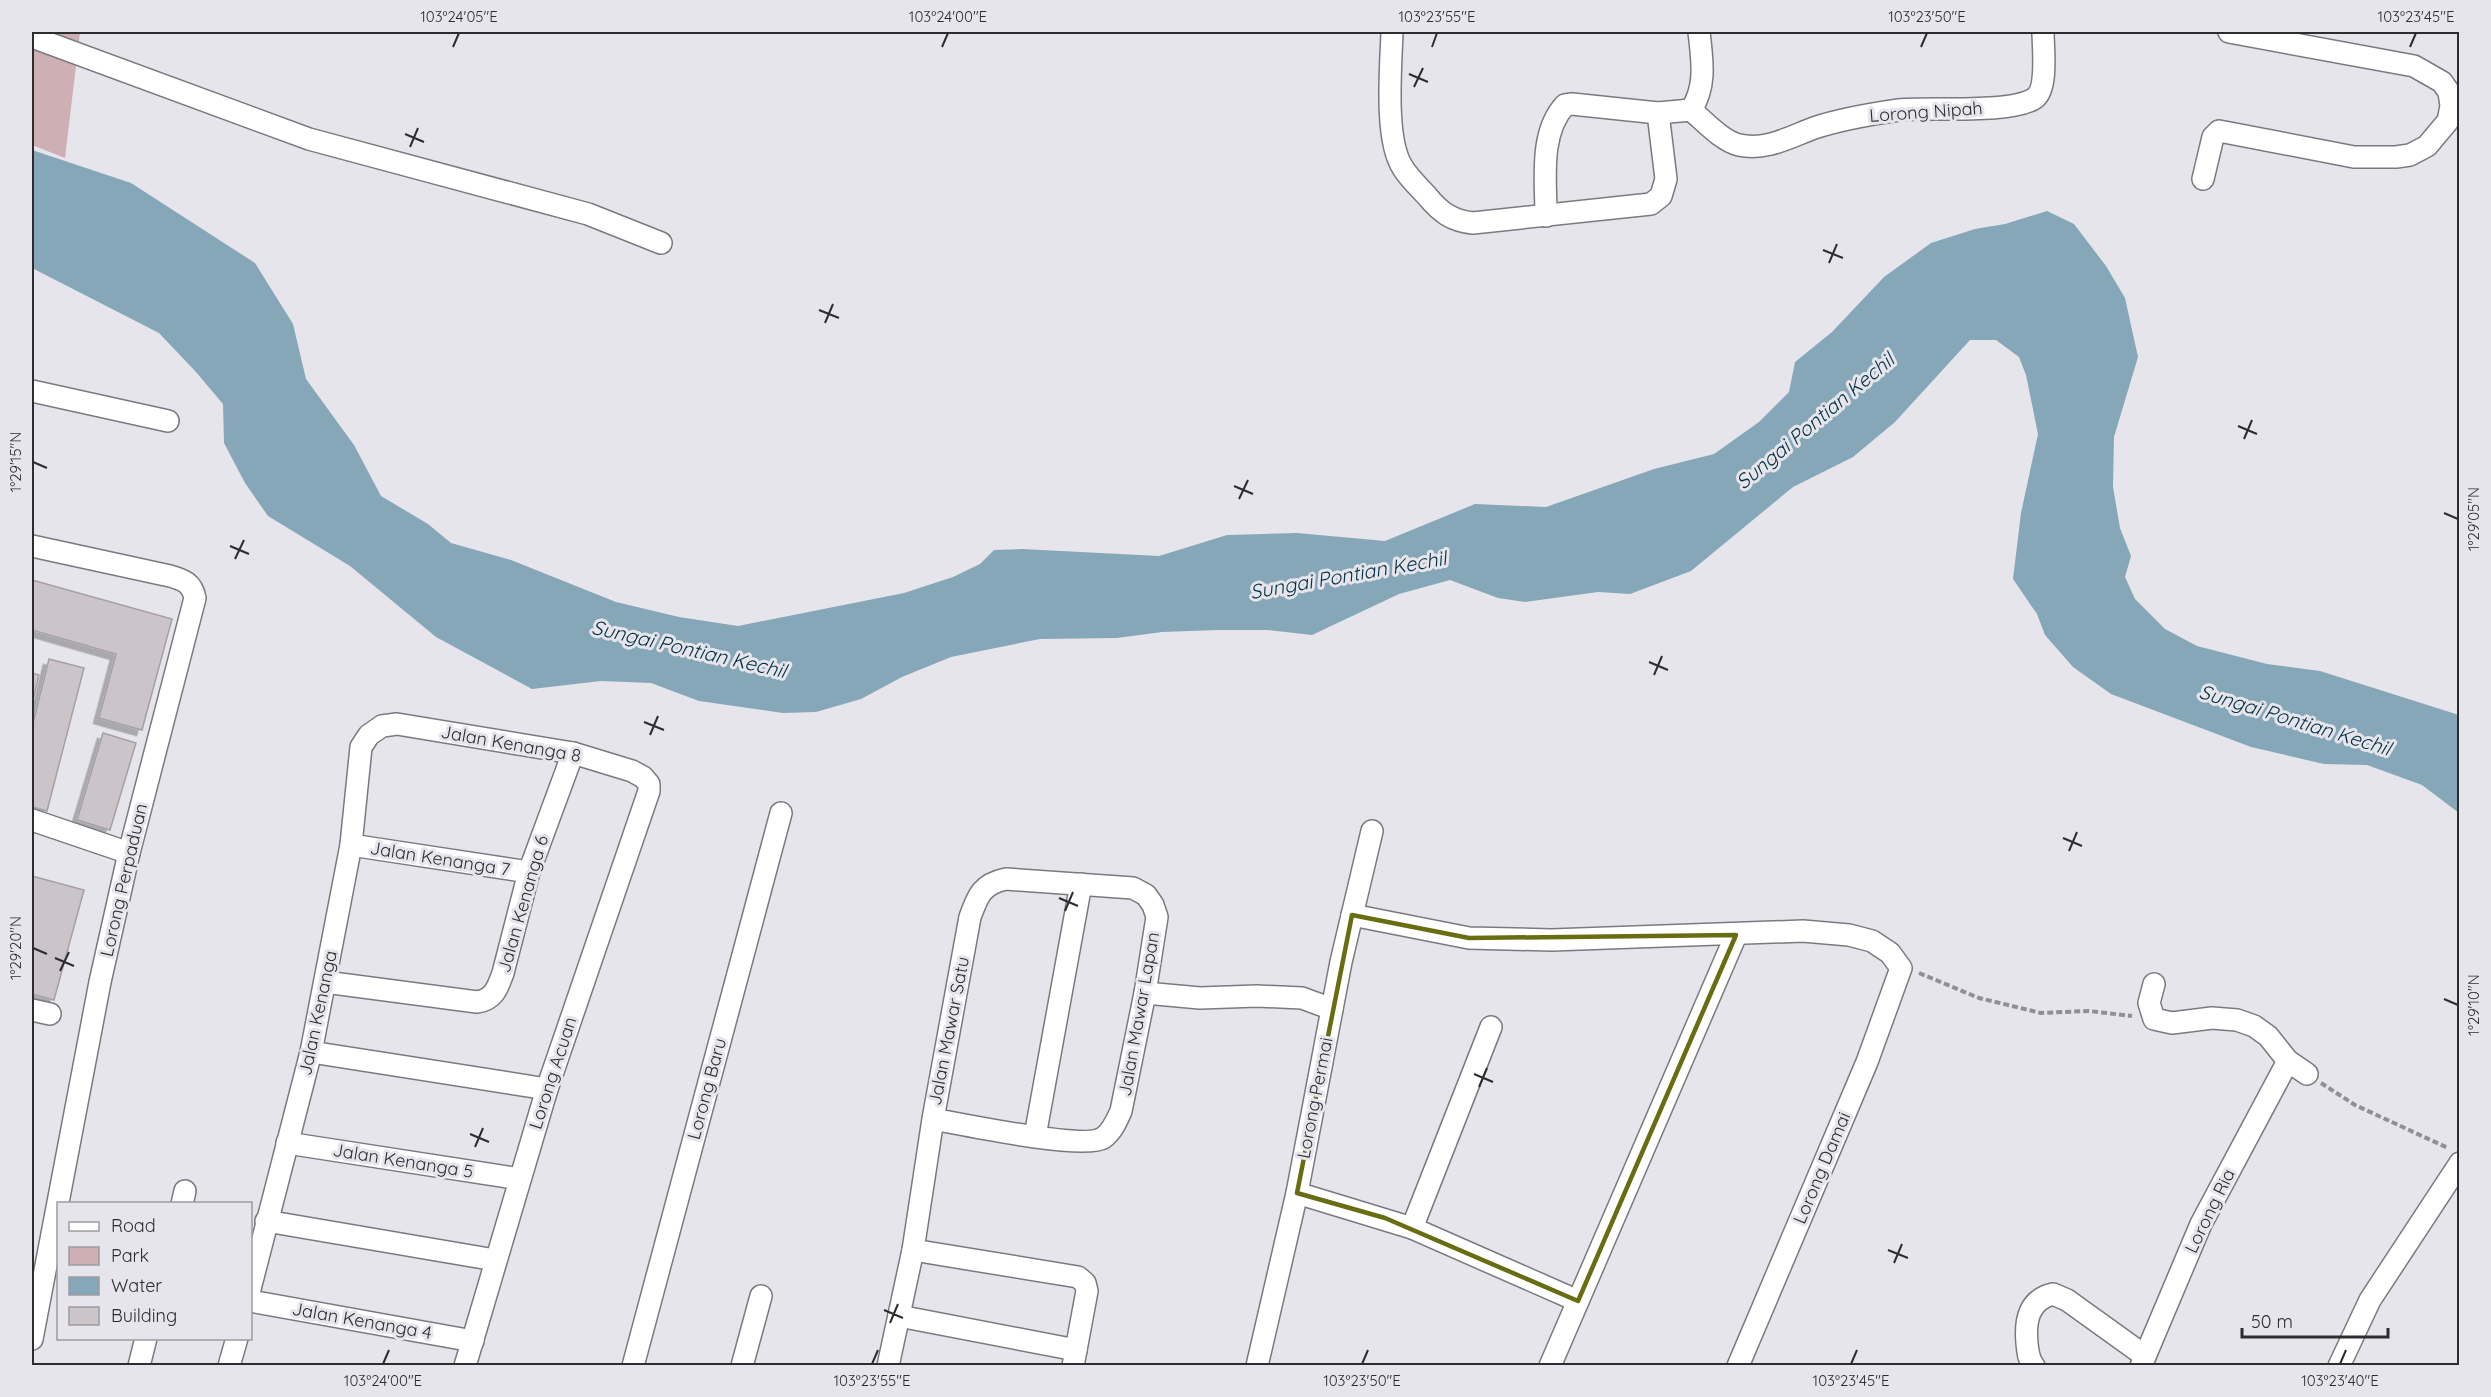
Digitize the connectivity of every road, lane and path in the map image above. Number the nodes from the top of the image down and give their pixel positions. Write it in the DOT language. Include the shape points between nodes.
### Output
graph roads {
  1 [pos="1392,32"];
  2 [pos="1699,32"];
  3 [pos="2043,32"];
  4 [pos="2229,32"];
  5 [pos="32,37"];
  6 [pos="1691,110"];
  7 [pos="1658,113"];
  8 [pos="2203,179"];
  9 [pos="1546,216"];
  10 [pos="661,243"];
  11 [pos="32,391"];
  12 [pos="168,422"];
  13 [pos="32,546"];
  14 [pos="369,735"];
  15 [pos="573,753"];
  16 [pos="649,784"];
  17 [pos="782,813"];
  18 [pos="32,820"];
  19 [pos="1372,831"];
  20 [pos="351,845"];
  21 [pos="129,853"];
  22 [pos="530,872"];
  23 [pos="1081,884"];
  24 [pos="1352,915"];
  25 [pos="1157,917"];
  26 [pos="1736,935"];
  27 [pos="1901,968"];
  28 [pos="325,982"];
  29 [pos="2154,984"];
  30 [pos="1145,993"];
  31 [pos="1332,1009"];
  32 [pos="2154,1019"];
  33 [pos="1491,1027"];
  34 [pos="311,1052"];
  35 [pos="2288,1061"];
  36 [pos="2307,1074"];
  37 [pos="547,1089"];
  38 [pos="933,1119"];
  39 [pos="1035,1136"];
  40 [pos="287,1143"];
  41 [pos="2455,1156"];
  42 [pos="520,1179"];
  43 [pos="1297,1192"];
  44 [pos="58,1202"];
  45 [pos="57,1208"];
  46 [pos="266,1221"];
  47 [pos="1412,1228"];
  48 [pos="913,1250"];
  49 [pos="495,1260"];
  50 [pos="252,1280"];
  51 [pos="761,1296"];
  52 [pos="1578,1300"];
  53 [pos="252,1301"];
  54 [pos="899,1316"];
  55 [pos="32,1339"];
  56 [pos="145,1340"];
  57 [pos="236,1340"];
  58 [pos="473,1341"];
  59 [pos="1075,1358"];
  60 [pos="2143,1361"];
  61 [pos="139,1365"];
  62 [pos="229,1365"];
  63 [pos="465,1365"];
  64 [pos="633,1365"];
  65 [pos="742,1365"];
  66 [pos="888,1365"];
  67 [pos="1257,1365"];
  68 [pos="1550,1365"];
  69 [pos="1738,1365"];
  70 [pos="2034,1365"];
  71 [pos="2340,1365"];
  1 -- 9 [label="street" via="1391,122 1402,168 1438,210 1460,222"];
  2 -- 6 [label="street" via="1703,74 1701,91"];
  3 -- 6 [label="street, Lorong Nipah" via="2043,84 2039,94 2028,101 1986,108 1902,110 1864,116 1756,146 1729,141"];
  4 -- 8 [label="street" via="2414,66 2442,82 2449,92 2451,106 2448,121 2427,146 2396,157 2354,157 2219,131 2213,137"];
  5 -- 10 [label="street" via="309,139 588,214"];
  6 -- 7 [label="street"];
  7 -- 9 [label="street" via="1666,179 1665,189 1657,200 1651,204"];
  7 -- 9 [label="street" via="1564,105 1555,118 1546,150"];
  11 -- 12 [label="street"];
  13 -- 21 [label="street, Lorong Perpaduan" via="170,576 193,588 193,611"];
  14 -- 15 [label="street, Jalan Kenanga 8" via="382,726 397,724"];
  14 -- 20 [label="street, Jalan Kenanga" via="357,764"];
  15 -- 16 [label="street, Jalan Kenanga 8" via="632,771"];
  15 -- 22 [label="street, Jalan Kenanga 6"];
  16 -- 37 [label="street, Lorong Acuan"];
  17 -- 64 [label="street, Lorong Baru"];
  18 -- 21 [label="street"];
  19 -- 24 [label="street, Lorong Permai"];
  20 -- 22 [label="street, Jalan Kenanga 7"];
  20 -- 28 [label="street, Jalan Kenanga"];
  21 -- 44 [label="street, Lorong Perpaduan"];
  22 -- 28 [label="street, Jalan Kenanga 6" via="498,988 485,1001"];
  23 -- 25 [label="street, Jalan Mawar Satu" via="1133,888 1146,895"];
  23 -- 38 [label="street, Jalan Mawar Satu" via="1006,879 984,888 977,899 970,917"];
  23 -- 39 [label="street"];
  24 -- 26 [label="street" via="1469,938"];
  24 -- 31 [label="street, Lorong Permai"];
  25 -- 30 [label="street, Jalan Mawar Lapan"];
  26 -- 27 [label="street" via="1849,935 1872,941 1890,952"];
  26 -- 52 [label="street"];
  27 -- 32 [label="path" via="1978,998 2041,1013 2089,1011"];
  27 -- 69 [label="street, Lorong Damai" via="1867,1062"];
  28 -- 34 [label="street, Jalan Kenanga"];
  29 -- 32 [label="street" via="2149,1003"];
  30 -- 31 [label="street" via="1200,998 1302,998"];
  30 -- 39 [label="street, Jalan Mawar Lapan" via="1121,1111 1113,1127 1103,1138 1090,1141"];
  31 -- 43 [label="street, Lorong Permai"];
  32 -- 35 [label="street" via="2172,1023 2212,1018 2237,1020 2268,1036"];
  33 -- 47 [label="street"];
  34 -- 37 [label="street"];
  34 -- 40 [label="street, Jalan Kenanga"];
  35 -- 36 [label="street"];
  35 -- 60 [label="street, Lorong Ria" via="2201,1224"];
  36 -- 41 [label="path" via="2355,1105"];
  37 -- 42 [label="street, Lorong Acuan"];
  38 -- 39 [label="street"];
  38 -- 48 [label="street, Jalan Mawar Satu"];
  40 -- 42 [label="street, Jalan Kenanga 5"];
  40 -- 46 [label="street, Jalan Kenanga"];
  41 -- 71 [label="street" via="2370,1300"];
  42 -- 49 [label="street, Lorong Acuan"];
  43 -- 47 [label="street"];
  43 -- 67 [label="street, Lorong Permai"];
  45 -- 55 [label="street, Lorong Perpaduan"];
  46 -- 49 [label="street"];
  46 -- 50 [label="street, Jalan Kenanga"];
  47 -- 52 [label="street"];
  48 -- 54 [label="street, Jalan Mawar Satu"];
  48 -- 59 [label="street" via="1078,1278 1087,1291"];
  49 -- 58 [label="street, Lorong Acuan"];
  51 -- 65 [label="street"];
  52 -- 68 [label="street"];
  53 -- 58 [label="street, Jalan Kenanga 4"];
  54 -- 59 [label="street"];
  54 -- 66 [label="street, Jalan Mawar Satu"];
  56 -- 61 [label="street"];
  57 -- 62 [label="street"];
  58 -- 63 [label="street, Lorong Acuan"];
  60 -- 70 [label="street" via="2067,1300 2053,1294 2041,1299 2027,1317 2028,1355"];
}
